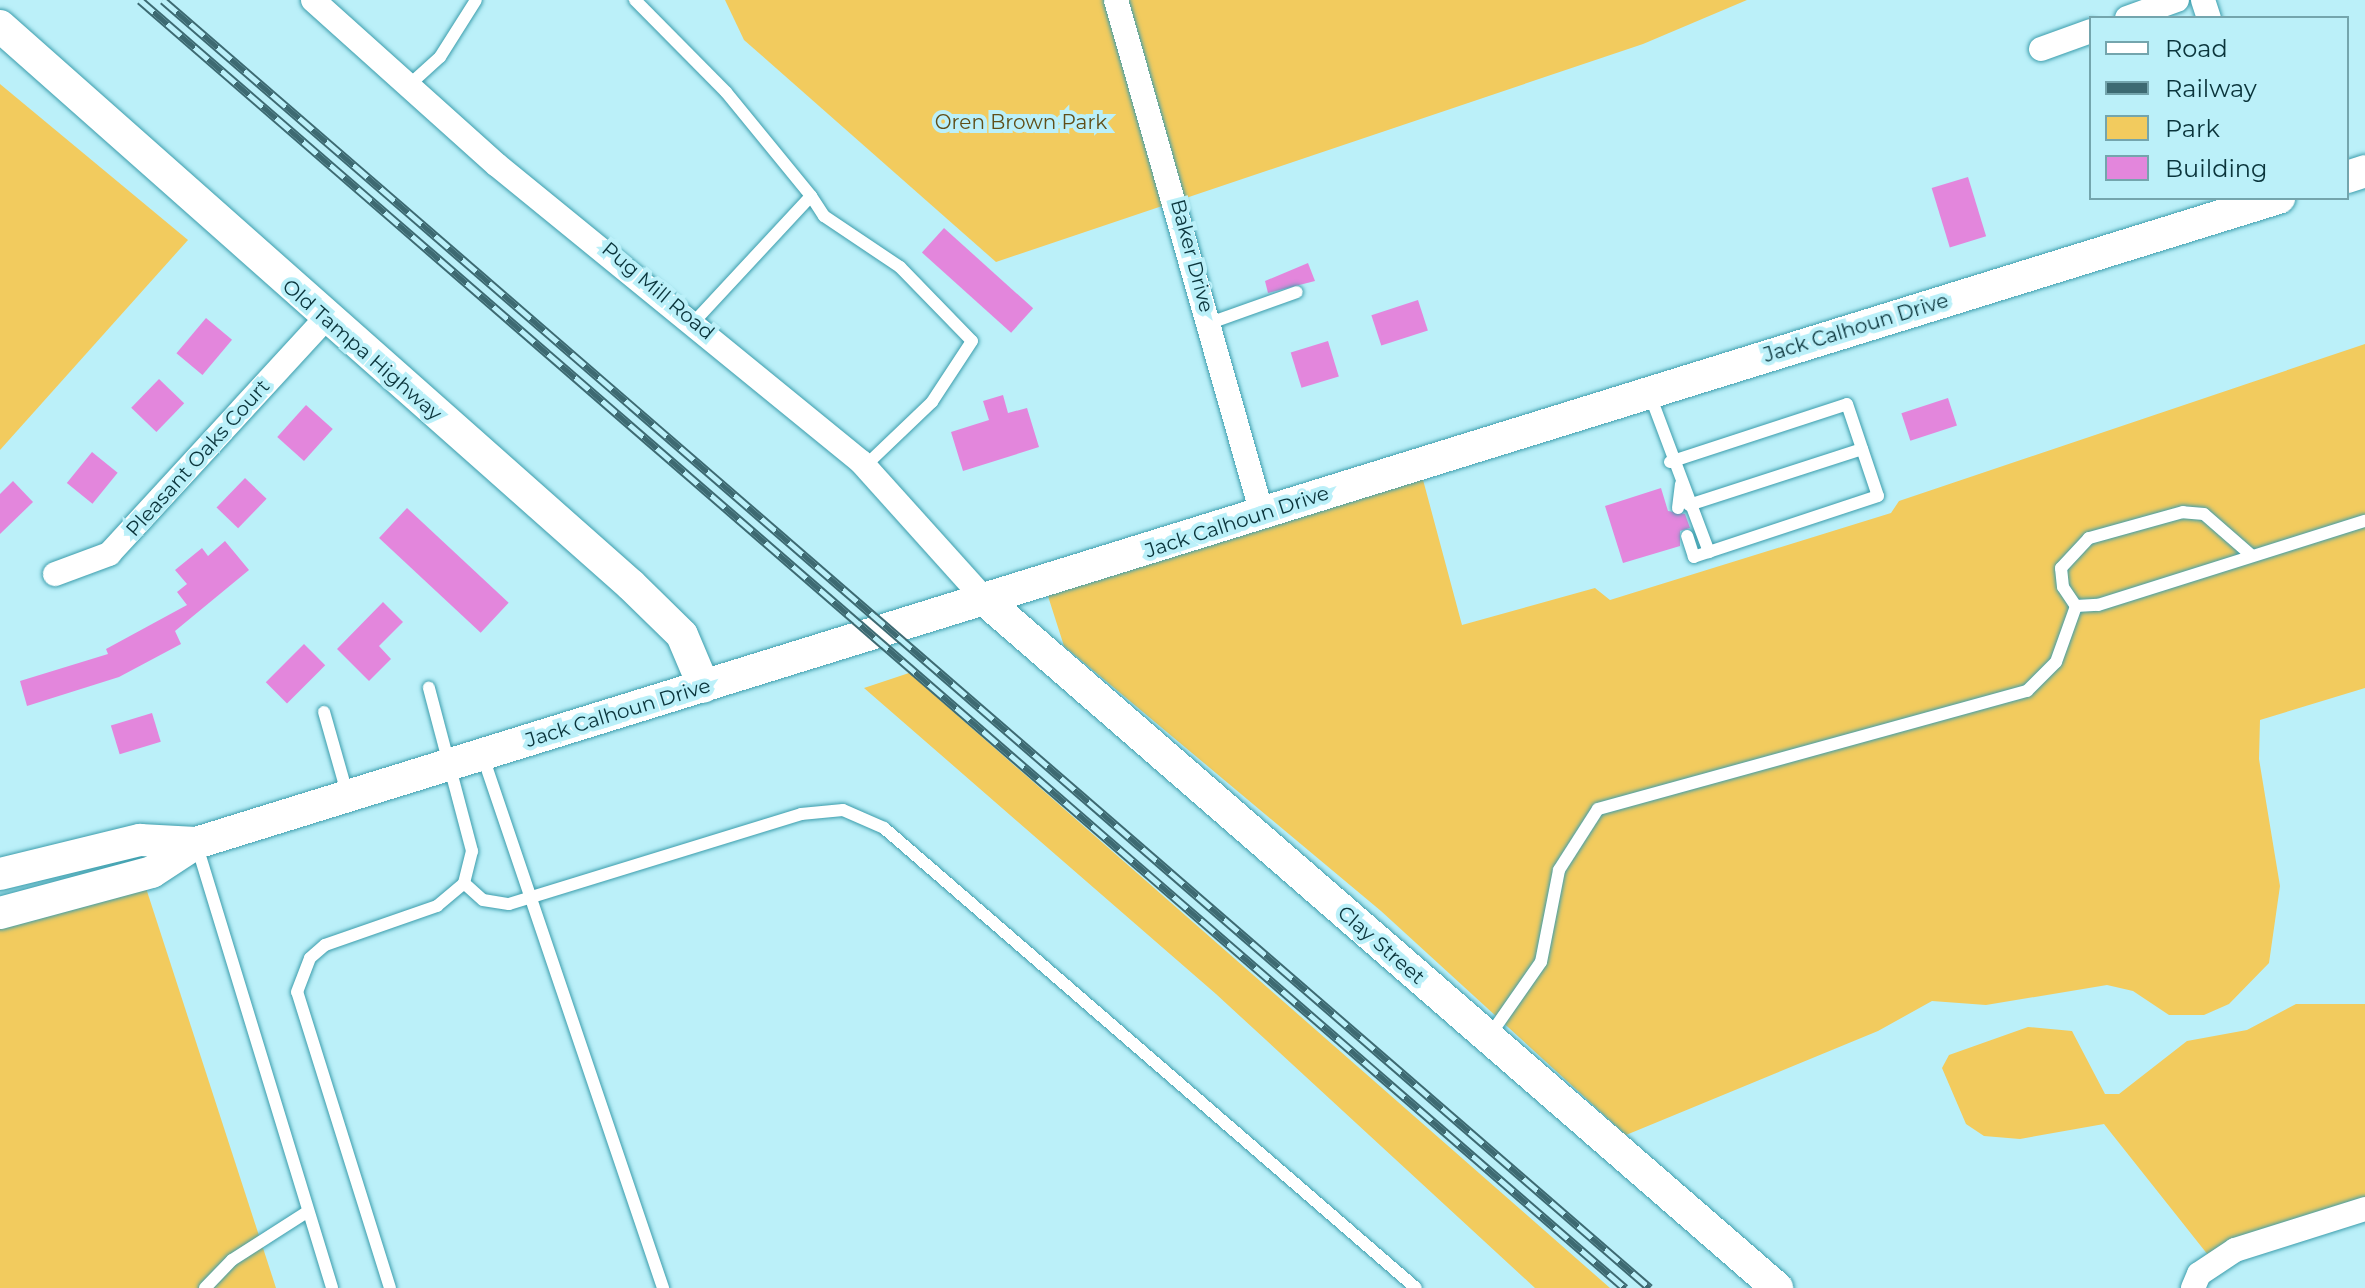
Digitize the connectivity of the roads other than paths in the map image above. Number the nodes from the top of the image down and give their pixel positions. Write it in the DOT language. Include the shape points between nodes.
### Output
graph roads {
  1 [pos="313,0"];
  2 [pos="476,0"];
  3 [pos="635,0"];
  4 [pos="1116,0"];
  5 [pos="2177,0"];
  6 [pos="2133,16"];
  7 [pos="0,26"];
  8 [pos="2089,32"];
  9 [pos="2041,49"];
  10 [pos="408,86"];
  11 [pos="811,196"];
  12 [pos="2270,200"];
  13 [pos="1297,292"];
  14 [pos="325,319"];
  15 [pos="694,322"];
  16 [pos="1210,323"];
  17 [pos="1649,392"];
  18 [pos="1862,449"];
  19 [pos="1670,462"];
  20 [pos="865,466"];
  21 [pos="1684,507"];
  22 [pos="1262,514"];
  23 [pos="2365,521"];
  24 [pos="1687,536"];
  25 [pos="1709,552"];
  26 [pos="2251,555"];
  27 [pos="55,574"];
  28 [pos="986,601"];
  29 [pos="2076,606"];
  30 [pos="704,687"];
  31 [pos="429,688"];
  32 [pos="324,712"];
  33 [pos="483,756"];
  34 [pos="449,767"];
  35 [pos="349,800"];
  36 [pos="196,843"];
  37 [pos="0,874"];
  38 [pos="464,883"];
  39 [pos="528,898"];
  40 [pos="0,913"];
  41 [pos="1488,1038"];
  42 [pos="2365,1209"];
  43 [pos="307,1212"];
  44 [pos="205,1288"];
  45 [pos="332,1288"];
  46 [pos="390,1288"];
  47 [pos="663,1288"];
  48 [pos="1416,1288"];
  49 [pos="1777,1288"];
  50 [pos="2193,1288"];
  1 -- 10 [label="street, Pug Mill Road"];
  2 -- 10 [label="lane" via="440,57"];
  3 -- 11 [label="lane" via="726,92"];
  4 -- 16 [label="street, Baker Drive"];
  5 -- 6 [label="street"];
  7 -- 14 [label="street, Old Tampa Highway"];
  8 -- 9 [label="street"];
  10 -- 15 [label="street, Pug Mill Road"];
  11 -- 15 [label="lane"];
  11 -- 20 [label="lane" via="824,216 900,267 972,341 932,402"];
  12 -- 17 [label="street, Jack Calhoun Drive"];
  13 -- 16 [label="lane"];
  14 -- 27 [label="street, Pleasant Oaks Court" via="109,554"];
  14 -- 30 [label="street, Old Tampa Highway" via="631,585 682,635"];
  15 -- 20 [label="street, Pug Mill Road"];
  16 -- 22 [label="street, Baker Drive"];
  17 -- 19 [label="lane"];
  17 -- 22 [label="street, Jack Calhoun Drive"];
  18 -- 19 [label="lane" via="1847,404"];
  18 -- 21 [label="lane"];
  18 -- 25 [label="lane" via="1878,496"];
  19 -- 21 [label="lane"];
  20 -- 28 [label="street, Pug Mill Road"];
  21 -- 25 [label="lane"];
  22 -- 28 [label="street, Jack Calhoun Drive"];
  23 -- 26 [label="lane"];
  24 -- 25 [label="lane" via="1694,557"];
  26 -- 29 [label="lane"];
  26 -- 29 [label="lane" via="2204,514 2183,512 2089,538 2061,568"];
  28 -- 30 [label="street, Jack Calhoun Drive"];
  28 -- 41 [label="street, Clay Street"];
  29 -- 41 [label="lane" via="2056,662 2027,691 1598,809 1559,870 1541,962"];
  30 -- 33 [label="street, Jack Calhoun Drive"];
  31 -- 34 [label="lane"];
  32 -- 35 [label="lane"];
  33 -- 34 [label="street, Jack Calhoun Drive"];
  33 -- 39 [label="lane"];
  34 -- 35 [label="street, Jack Calhoun Drive"];
  34 -- 38 [label="lane" via="472,851"];
  35 -- 36 [label="street, Jack Calhoun Drive"];
  36 -- 37 [label="street, Jack Calhoun Drive" via="140,840"];
  36 -- 40 [label="street, Jack Calhoun Drive" via="152,872"];
  36 -- 43 [label="lane"];
  38 -- 39 [label="lane" via="495,904"];
  38 -- 46 [label="lane" via="437,906 325,945 310,958 297,992"];
  39 -- 47 [label="lane"];
  39 -- 48 [label="lane" via="801,814 843,810 884,828"];
  41 -- 49 [label="street, Clay Street"];
  42 -- 50 [label="street" via="2235,1250 2199,1274"];
  43 -- 44 [label="lane" via="232,1260"];
  43 -- 45 [label="lane"];
}
